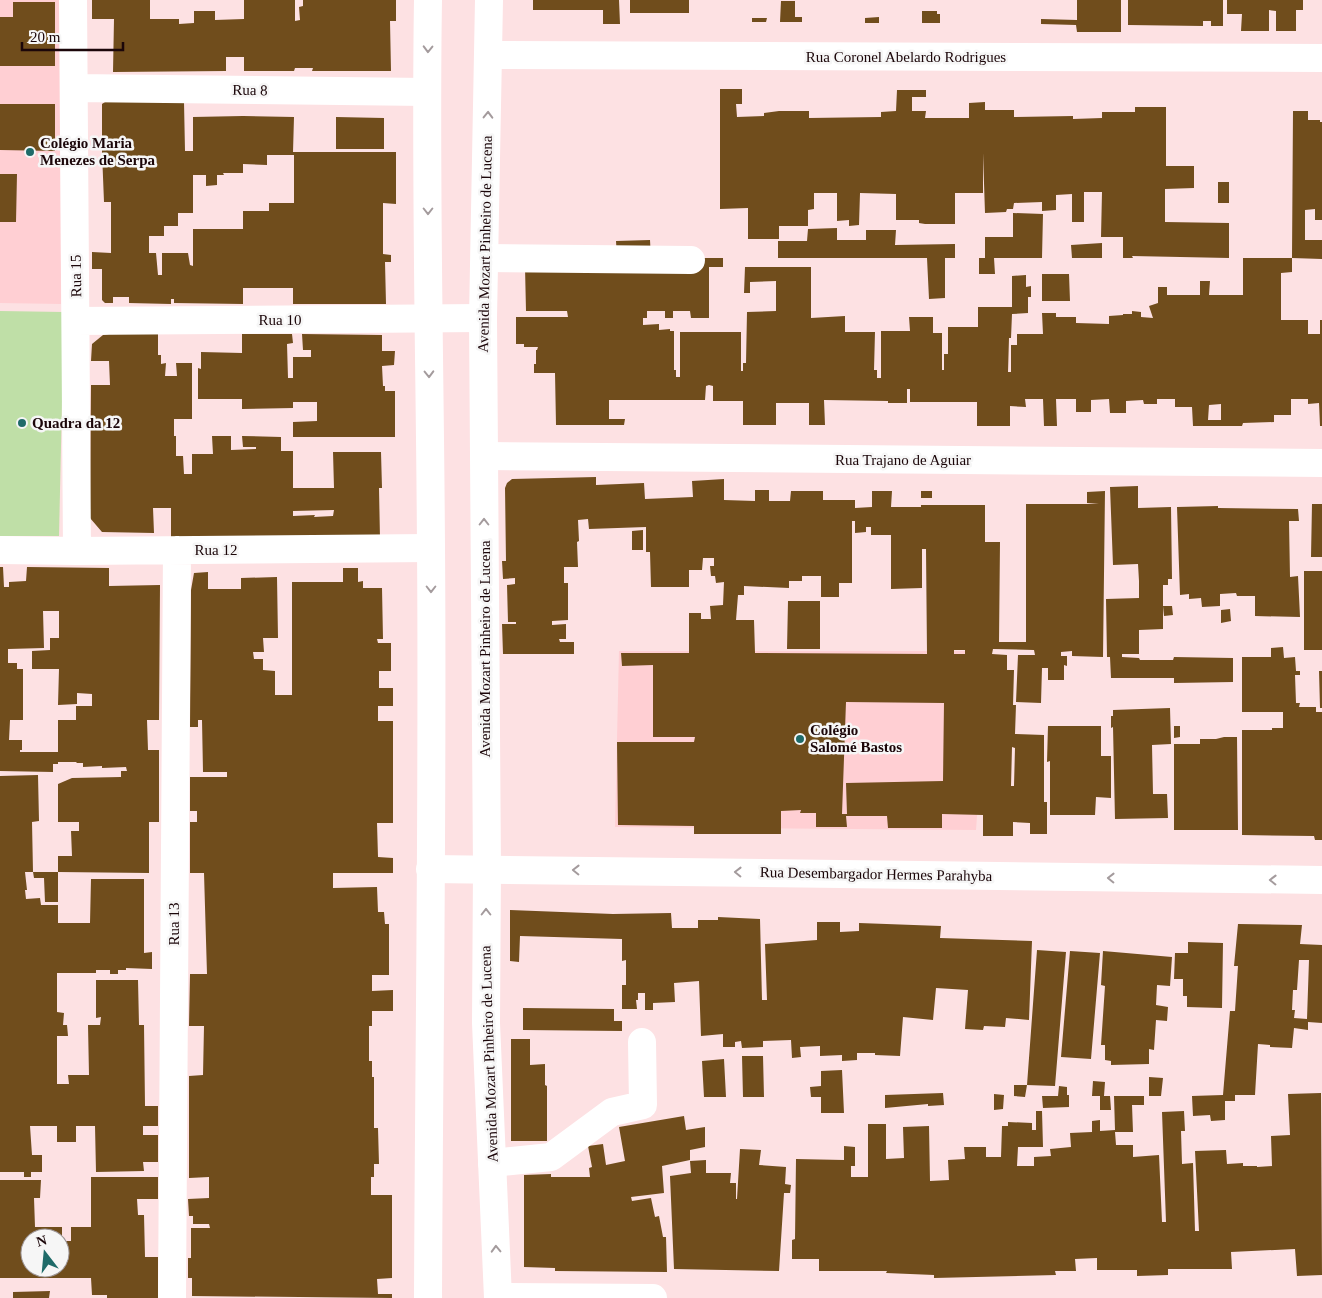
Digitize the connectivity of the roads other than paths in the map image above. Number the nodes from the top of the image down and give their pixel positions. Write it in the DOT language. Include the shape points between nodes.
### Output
graph roads {
  1 [pos="73,0"];
  2 [pos="428,0"];
  3 [pos="489,0"];
  4 [pos="489,55"];
  5 [pos="1322,58"];
  6 [pos="74,88"];
  7 [pos="427,92"];
  8 [pos="485,258"];
  9 [pos="691,260"];
  10 [pos="483,318"];
  11 [pos="428,319"];
  12 [pos="76,321"];
  13 [pos="484,456"];
  14 [pos="1322,463"];
  15 [pos="431,548"];
  16 [pos="0,550"];
  17 [pos="177,550"];
  18 [pos="77,551"];
  19 [pos="430,869"];
  20 [pos="487,869"];
  21 [pos="1322,880"];
  22 [pos="642,1042"];
  23 [pos="492,1162"];
  24 [pos="498,1297"];
  25 [pos="172,1298"];
  26 [pos="428,1298"];
  27 [pos="653,1298"];
  1 -- 6 [label="street, Rua 15"];
  2 -- 7 [label="street, one-way"];
  3 -- 4 [label="street, Avenida Mozart Pinheiro de Lucena"];
  4 -- 5 [label="street, Rua Coronel Abelardo Rodrigues"];
  8 -- 4 [label="street, Avenida Mozart Pinheiro de Lucena, one-way"];
  6 -- 7 [label="street, Rua 8"];
  6 -- 12 [label="street, Rua 15"];
  7 -- 11 [label="street, one-way"];
  8 -- 9 [label="street"];
  8 -- 10 [label="street, Avenida Mozart Pinheiro de Lucena"];
  10 -- 11 [label="street, Rua 10"];
  10 -- 13 [label="street, Avenida Mozart Pinheiro de Lucena"];
  11 -- 12 [label="street, Rua 10"];
  11 -- 15 [label="street, one-way"];
  12 -- 18 [label="street, Rua 15"];
  13 -- 14 [label="street, Rua Trajano de Aguiar"];
  20 -- 13 [label="street, Avenida Mozart Pinheiro de Lucena, one-way"];
  15 -- 17 [label="street, Rua 12"];
  15 -- 19 [label="street, one-way"];
  16 -- 18 [label="street, Rua 12"];
  17 -- 18 [label="street, Rua 12"];
  17 -- 25 [label="street, Rua 13"];
  19 -- 20 [label="street, Rua Desembargador Hermes Parahyba"];
  19 -- 26 [label="street"];
  21 -- 20 [label="street, Rua Desembargador Hermes Parahyba, one-way"];
  23 -- 20 [label="street, Avenida Mozart Pinheiro de Lucena, one-way" via="486,1023"];
  22 -- 23 [label="street" via="644,1105 612,1112 551,1157"];
  24 -- 23 [label="street, Avenida Mozart Pinheiro de Lucena, one-way"];
  24 -- 27 [label="street"];
}
